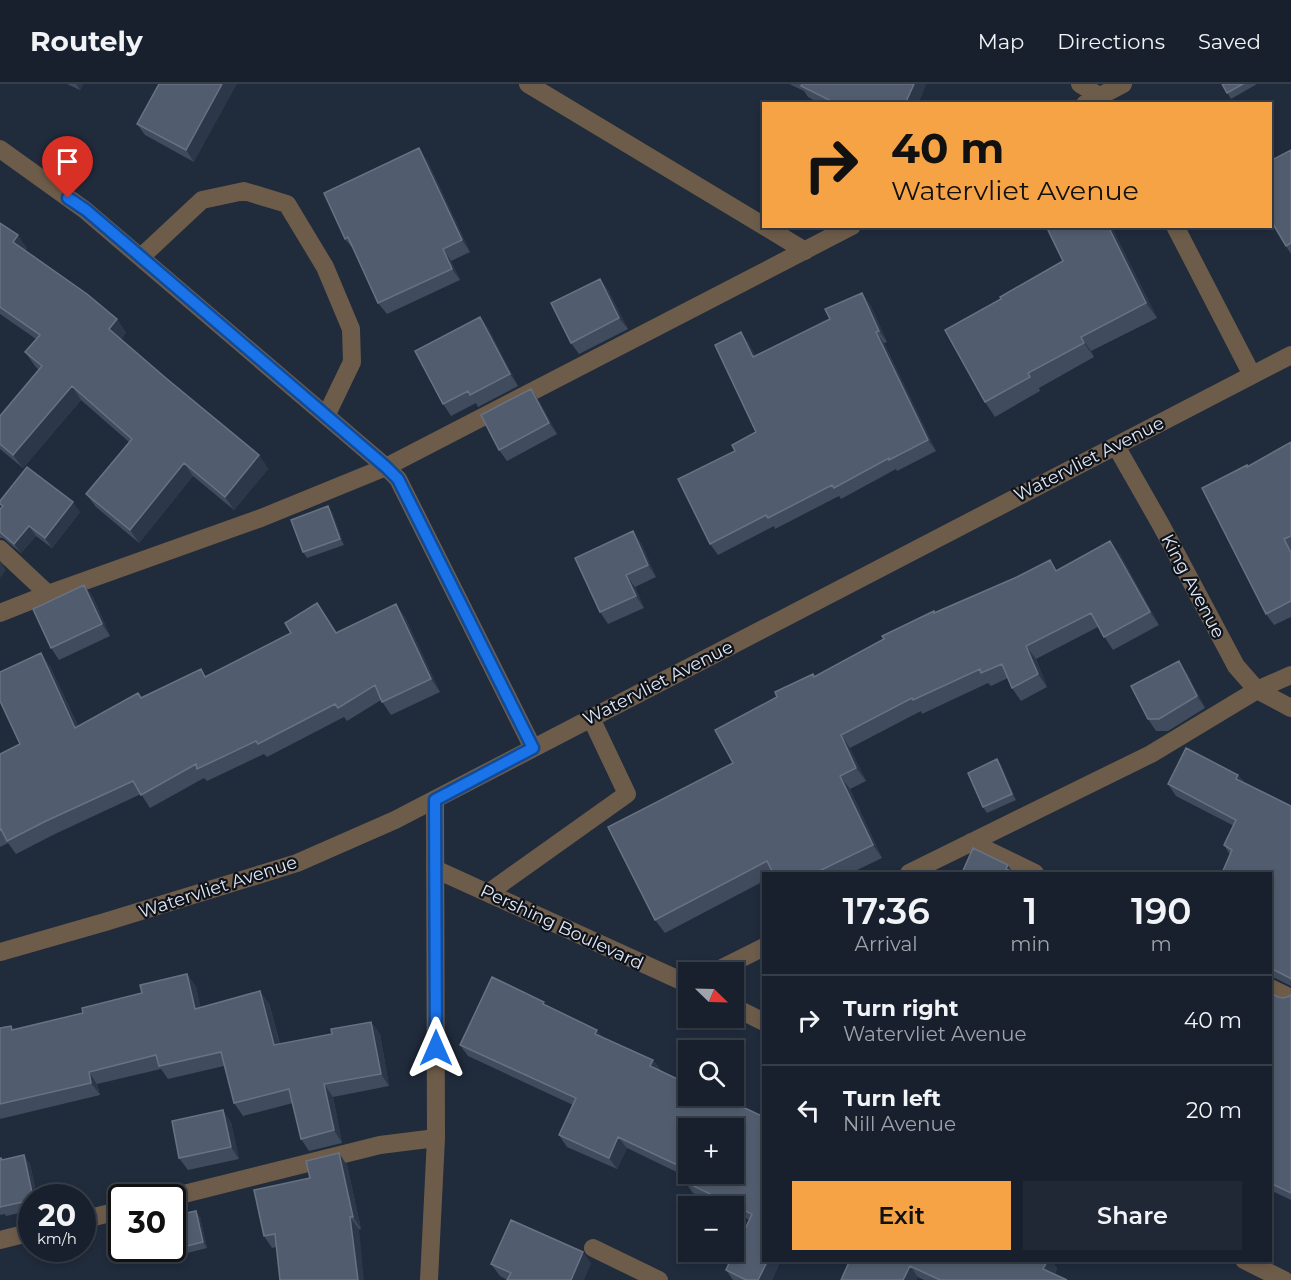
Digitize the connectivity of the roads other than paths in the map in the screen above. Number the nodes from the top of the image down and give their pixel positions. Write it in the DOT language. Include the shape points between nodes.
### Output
graph roads {
  1 [pos="528,84"];
  2 [pos="1080,84"];
  3 [pos="1123,84"];
  4 [pos="1097,101"];
  5 [pos="0,149"];
  6 [pos="762,225"];
  7 [pos="767,228"];
  8 [pos="848,228"];
  9 [pos="1176,228"];
  10 [pos="805,251"];
  11 [pos="141,257"];
  12 [pos="1291,355"];
  13 [pos="1252,375"];
  14 [pos="326,416"];
  15 [pos="1116,446"];
  16 [pos="386,467"];
  17 [pos="0,549"];
  18 [pos="48,594"];
  19 [pos="0,613"];
  20 [pos="1291,675"];
  21 [pos="1257,690"];
  22 [pos="1291,708"];
  23 [pos="591,718"];
  24 [pos="533,748"];
  25 [pos="435,800"];
  26 [pos="971,842"];
  27 [pos="435,869"];
  28 [pos="911,872"];
  29 [pos="1033,872"];
  30 [pos="488,893"];
  31 [pos="762,948"];
  32 [pos="0,952"];
  33 [pos="734,962"];
  34 [pos="678,979"];
  35 [pos="1272,989"];
  36 [pos="1291,998"];
  37 [pos="744,1012"];
  38 [pos="762,1021"];
  39 [pos="436,1138"];
  40 [pos="186,1194"];
  41 [pos="18,1236"];
  42 [pos="0,1240"];
  43 [pos="593,1248"];
  44 [pos="1250,1269"];
  45 [pos="429,1280"];
  46 [pos="659,1280"];
  47 [pos="1284,1280"];
  1 -- 6 [label="street"];
  2 -- 4 [label="street"];
  3 -- 4 [label="street"];
  5 -- 11 [label="street" via="86,210"];
  7 -- 10 [label="street"];
  8 -- 10 [label="street"];
  9 -- 13 [label="street"];
  10 -- 16 [label="street"];
  11 -- 14 [label="street"];
  11 -- 14 [label="street" via="202,200 244,191 287,204 325,267 351,329 352,362"];
  12 -- 13 [label="street, Watervliet Avenue"];
  13 -- 15 [label="street, Watervliet Avenue"];
  14 -- 16 [label="street"];
  15 -- 21 [label="street, King Avenue" via="1236,666"];
  15 -- 23 [label="street, Watervliet Avenue"];
  16 -- 18 [label="street" via="261,518"];
  16 -- 24 [label="street" via="398,479"];
  17 -- 18 [label="street"];
  18 -- 19 [label="street"];
  20 -- 21 [label="street"];
  21 -- 22 [label="street, King Avenue"];
  21 -- 26 [label="street" via="1151,754"];
  23 -- 24 [label="street, Watervliet Avenue"];
  23 -- 30 [label="street" via="627,794"];
  24 -- 25 [label="street, Watervliet Avenue"];
  25 -- 27 [label="street"];
  25 -- 32 [label="street, Watervliet Avenue" via="297,863"];
  26 -- 28 [label="street"];
  26 -- 29 [label="street"];
  27 -- 30 [label="street, Pershing Boulevard"];
  27 -- 39 [label="street"];
  30 -- 34 [label="street, Pershing Boulevard"];
  31 -- 33 [label="street"];
  35 -- 36 [label="street"];
  37 -- 38 [label="street"];
  39 -- 40 [label="street" via="380,1145"];
  39 -- 45 [label="street"];
  41 -- 42 [label="street"];
  43 -- 46 [label="street"];
  44 -- 47 [label="street"];
}
